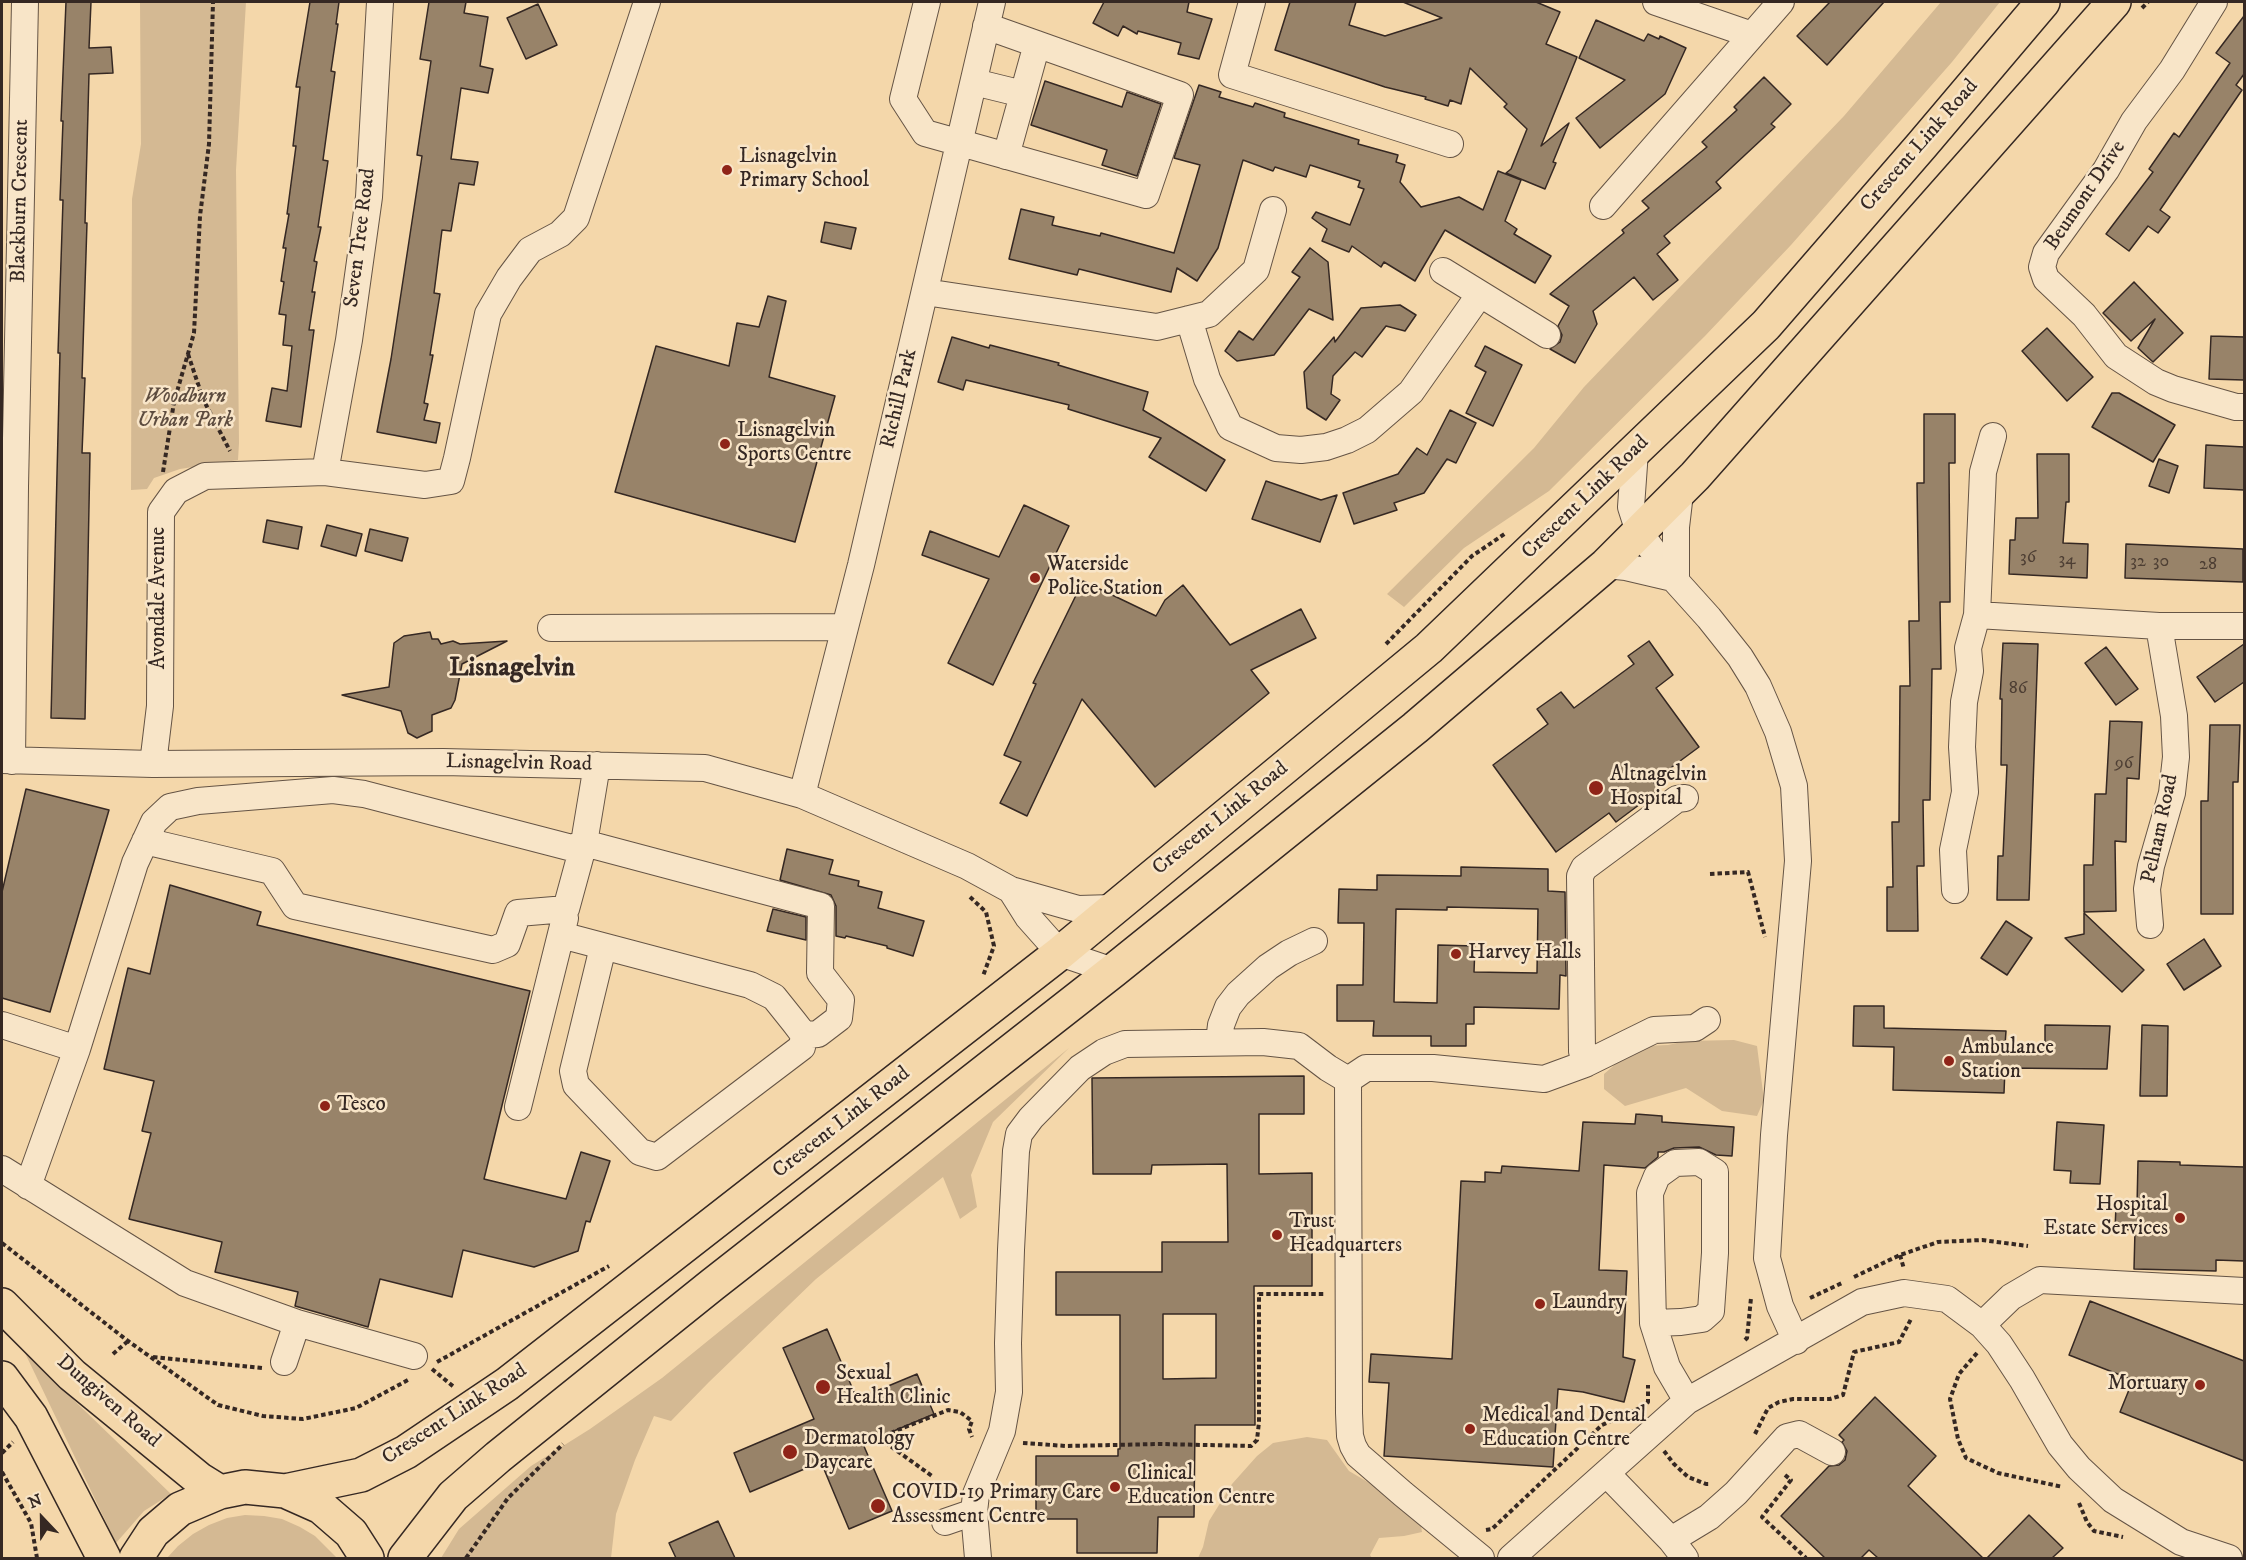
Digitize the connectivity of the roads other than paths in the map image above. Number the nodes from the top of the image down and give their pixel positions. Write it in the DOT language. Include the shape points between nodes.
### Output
graph roads {
  1 [pos="25,2"];
  2 [pos="381,2"];
  3 [pos="647,2"];
  4 [pos="927,2"];
  5 [pos="1252,2"];
  6 [pos="1656,2"];
  7 [pos="1781,2"];
  8 [pos="2043,2"];
  9 [pos="2114,2"];
  10 [pos="2214,2"];
  11 [pos="989,14"];
  12 [pos="1752,35"];
  13 [pos="1037,44"];
  14 [pos="974,82"];
  15 [pos="1023,94"];
  16 [pos="960,143"];
  17 [pos="1450,144"];
  18 [pos="1006,156"];
  19 [pos="1603,206"];
  20 [pos="1273,210"];
  21 [pos="1443,271"];
  22 [pos="925,292"];
  23 [pos="1480,294"];
  24 [pos="1189,319"];
  25 [pos="1548,335"];
  26 [pos="2244,407"];
  27 [pos="1993,436"];
  28 [pos="1635,451"];
  29 [pos="325,472"];
  30 [pos="1680,493"];
  31 [pos="1639,532"];
  32 [pos="1606,565"];
  33 [pos="1674,580"];
  34 [pos="1977,615"];
  35 [pos="2159,626"];
  36 [pos="2244,626"];
  37 [pos="845,627"];
  38 [pos="551,628"];
  39 [pos="7,761"];
  40 [pos="153,765"];
  41 [pos="597,765"];
  42 [pos="802,795"];
  43 [pos="1685,798"];
  44 [pos="145,841"];
  45 [pos="578,846"];
  46 [pos="1011,890"];
  47 [pos="1955,890"];
  48 [pos="1113,908"];
  49 [pos="566,909"];
  50 [pos="2150,924"];
  51 [pos="561,935"];
  52 [pos="1314,941"];
  53 [pos="603,946"];
  54 [pos="1060,953"];
  55 [pos="1113,971"];
  56 [pos="1707,1020"];
  57 [pos="2,1025"];
  58 [pos="804,1035"];
  59 [pos="1219,1042"];
  60 [pos="77,1049"];
  61 [pos="1585,1064"];
  62 [pos="1348,1080"];
  63 [pos="518,1107"];
  64 [pos="2,1169"];
  65 [pos="28,1186"];
  66 [pos="2244,1291"];
  67 [pos="2,1305"];
  68 [pos="297,1323"];
  69 [pos="1653,1323"];
  70 [pos="1982,1337"];
  71 [pos="1796,1341"];
  72 [pos="284,1362"];
  73 [pos="421,1367"];
  74 [pos="2,1378"];
  75 [pos="1687,1401"];
  76 [pos="1832,1452"];
  77 [pos="1607,1474"];
  78 [pos="285,1491"];
  79 [pos="220,1492"];
  80 [pos="974,1512"];
  81 [pos="945,1522"];
  82 [pos="1678,1549"];
  83 [pos="1473,1552"];
  84 [pos="104,1558"];
  85 [pos="136,1558"];
  86 [pos="367,1558"];
  87 [pos="405,1558"];
  88 [pos="978,1558"];
  89 [pos="1511,1558"];
  90 [pos="2229,1558"];
  1 -- 39 [label="street, Blackburn Crescent"];
  2 -- 29 [label="street, Seven Tree Road" via="369,197"];
  3 -- 29 [label="street, Avondale Avenue" via="576,218 560,234 530,250 488,314 451,481 425,485"];
  4 -- 16 [label="street" via="903,99 925,134"];
  5 -- 17 [label="street" via="1232,75"];
  6 -- 12 [label="street"];
  7 -- 12 [label="street"];
  8 -- 28 [label="highway, Crescent Link Road" via="1766,325"];
  9 -- 30 [label="highway"];
  10 -- 26 [label="street, Beumont Drive" via="2106,170 2046,253 2042,267 2046,279 2084,315 2116,356 2165,386"];
  11 -- 13 [label="street"];
  11 -- 14 [label="street, Richill Park"];
  12 -- 19 [label="street"];
  13 -- 15 [label="street"];
  13 -- 18 [label="street" via="1180,95 1146,195"];
  14 -- 15 [label="street"];
  14 -- 16 [label="street, Richill Park"];
  15 -- 18 [label="street"];
  16 -- 18 [label="street"];
  16 -- 22 [label="street, Richill Park"];
  20 -- 24 [label="street" via="1256,270 1209,314"];
  21 -- 23 [label="street"];
  22 -- 24 [label="street" via="1156,327"];
  22 -- 37 [label="street, Richill Park"];
  23 -- 24 [label="street" via="1411,392 1367,430 1326,447 1300,450 1276,448 1230,428 1207,379"];
  23 -- 25 [label="street"];
  27 -- 34 [label="street" via="1983,472"];
  28 -- 31 [label="street" via="1631,507"];
  28 -- 48 [label="highway, Crescent Link Road" via="1429,648"];
  29 -- 40 [label="street, Avondale Avenue" via="205,476 176,491 161,512 160,706"];
  30 -- 31 [label="highway"];
  30 -- 33 [label="street"];
  31 -- 32 [label="highway"];
  31 -- 33 [label="street"];
  32 -- 33 [label="street"];
  32 -- 55 [label="highway" via="1415,728"];
  33 -- 71 [label="street" via="1740,657 1758,686 1779,732 1794,786 1798,861 1767,1258 1780,1306"];
  34 -- 35 [label="street"];
  34 -- 47 [label="street" via="1968,648 1970,671 1962,747 1965,792 1953,850"];
  35 -- 36 [label="street"];
  35 -- 50 [label="street, Pelham Road" via="2174,716 2176,757 2172,793 2147,889"];
  37 -- 38 [label="street"];
  37 -- 42 [label="street, Richill Park"];
  39 -- 40 [label="street, Lisnagelvin Road"];
  40 -- 41 [label="street, Lisnagelvin Road"];
  41 -- 42 [label="street, Lisnagelvin Road" via="705,768"];
  41 -- 45 [label="street"];
  42 -- 46 [label="street, Lisnagelvin Road" via="968,866"];
  43 -- 61 [label="street" via="1584,868 1580,876"];
  44 -- 45 [label="street" via="154,822 170,807 198,801 333,790 364,794"];
  44 -- 49 [label="street" via="272,871 295,906 493,950 507,944 518,913"];
  44 -- 60 [label="street"];
  45 -- 49 [label="street"];
  45 -- 58 [label="street" via="821,906 820,973 841,1000 839,1018 819,1034"];
  46 -- 48 [label="street, Lisnagelvin Road" via="1078,909"];
  46 -- 54 [label="street, Lisnagelvin Road" via="1028,917"];
  48 -- 54 [label="highway, Crescent Link Road"];
  49 -- 51 [label="street"];
  51 -- 53 [label="street"];
  51 -- 63 [label="street"];
  52 -- 59 [label="street" via="1251,980 1228,1007"];
  53 -- 58 [label="street" via="750,985 774,998"];
  53 -- 58 [label="street" via="573,1071 576,1085 640,1152 657,1157 802,1047"];
  54 -- 55 [label="street, Lisnagelvin Road"];
  54 -- 78 [label="highway, Crescent Link Road" via="507,1384 406,1452 361,1475"];
  55 -- 87 [label="highway" via="498,1456 453,1496"];
  56 -- 61 [label="street" via="1695,1028 1654,1030"];
  57 -- 60 [label="street"];
  59 -- 62 [label="street" via="1299,1046"];
  59 -- 80 [label="street" via="1125,1044 1104,1052 1080,1068 1019,1134 1009,1392 1002,1431 976,1494"];
  60 -- 65 [label="street"];
  61 -- 62 [label="street" via="1544,1079 1423,1068 1366,1068"];
  62 -- 83 [label="street" via="1350,1436 1358,1455"];
  64 -- 65 [label="street"];
  65 -- 68 [label="street" via="184,1283"];
  66 -- 70 [label="street" via="2040,1280 2011,1297"];
  67 -- 79 [label="highway, Dungiven Road" via="72,1375"];
  68 -- 72 [label="street"];
  68 -- 73 [label="street"];
  69 -- 69 [label="street" via="1650,1193 1657,1176 1674,1163 1699,1162 1715,1172 1711,1311 1702,1319"];
  69 -- 75 [label="street" via="1667,1367"];
  70 -- 71 [label="street" via="1947,1299 1910,1305 1862,1302"];
  70 -- 90 [label="street" via="1999,1344 2060,1445 2113,1500 2181,1542"];
  71 -- 75 [label="street"];
  74 -- 84 [label="highway" via="31,1417"];
  75 -- 77 [label="street"];
  76 -- 82 [label="street" via="1799,1434 1787,1437"];
  77 -- 82 [label="street"];
  77 -- 89 [label="street"];
  78 -- 79 [label="highway" via="245,1487"];
  78 -- 86 [label="highway" via="321,1507 351,1533"];
  79 -- 85 [label="highway" via="180,1509 153,1532"];
  80 -- 81 [label="street"];
  80 -- 88 [label="street"];
}
